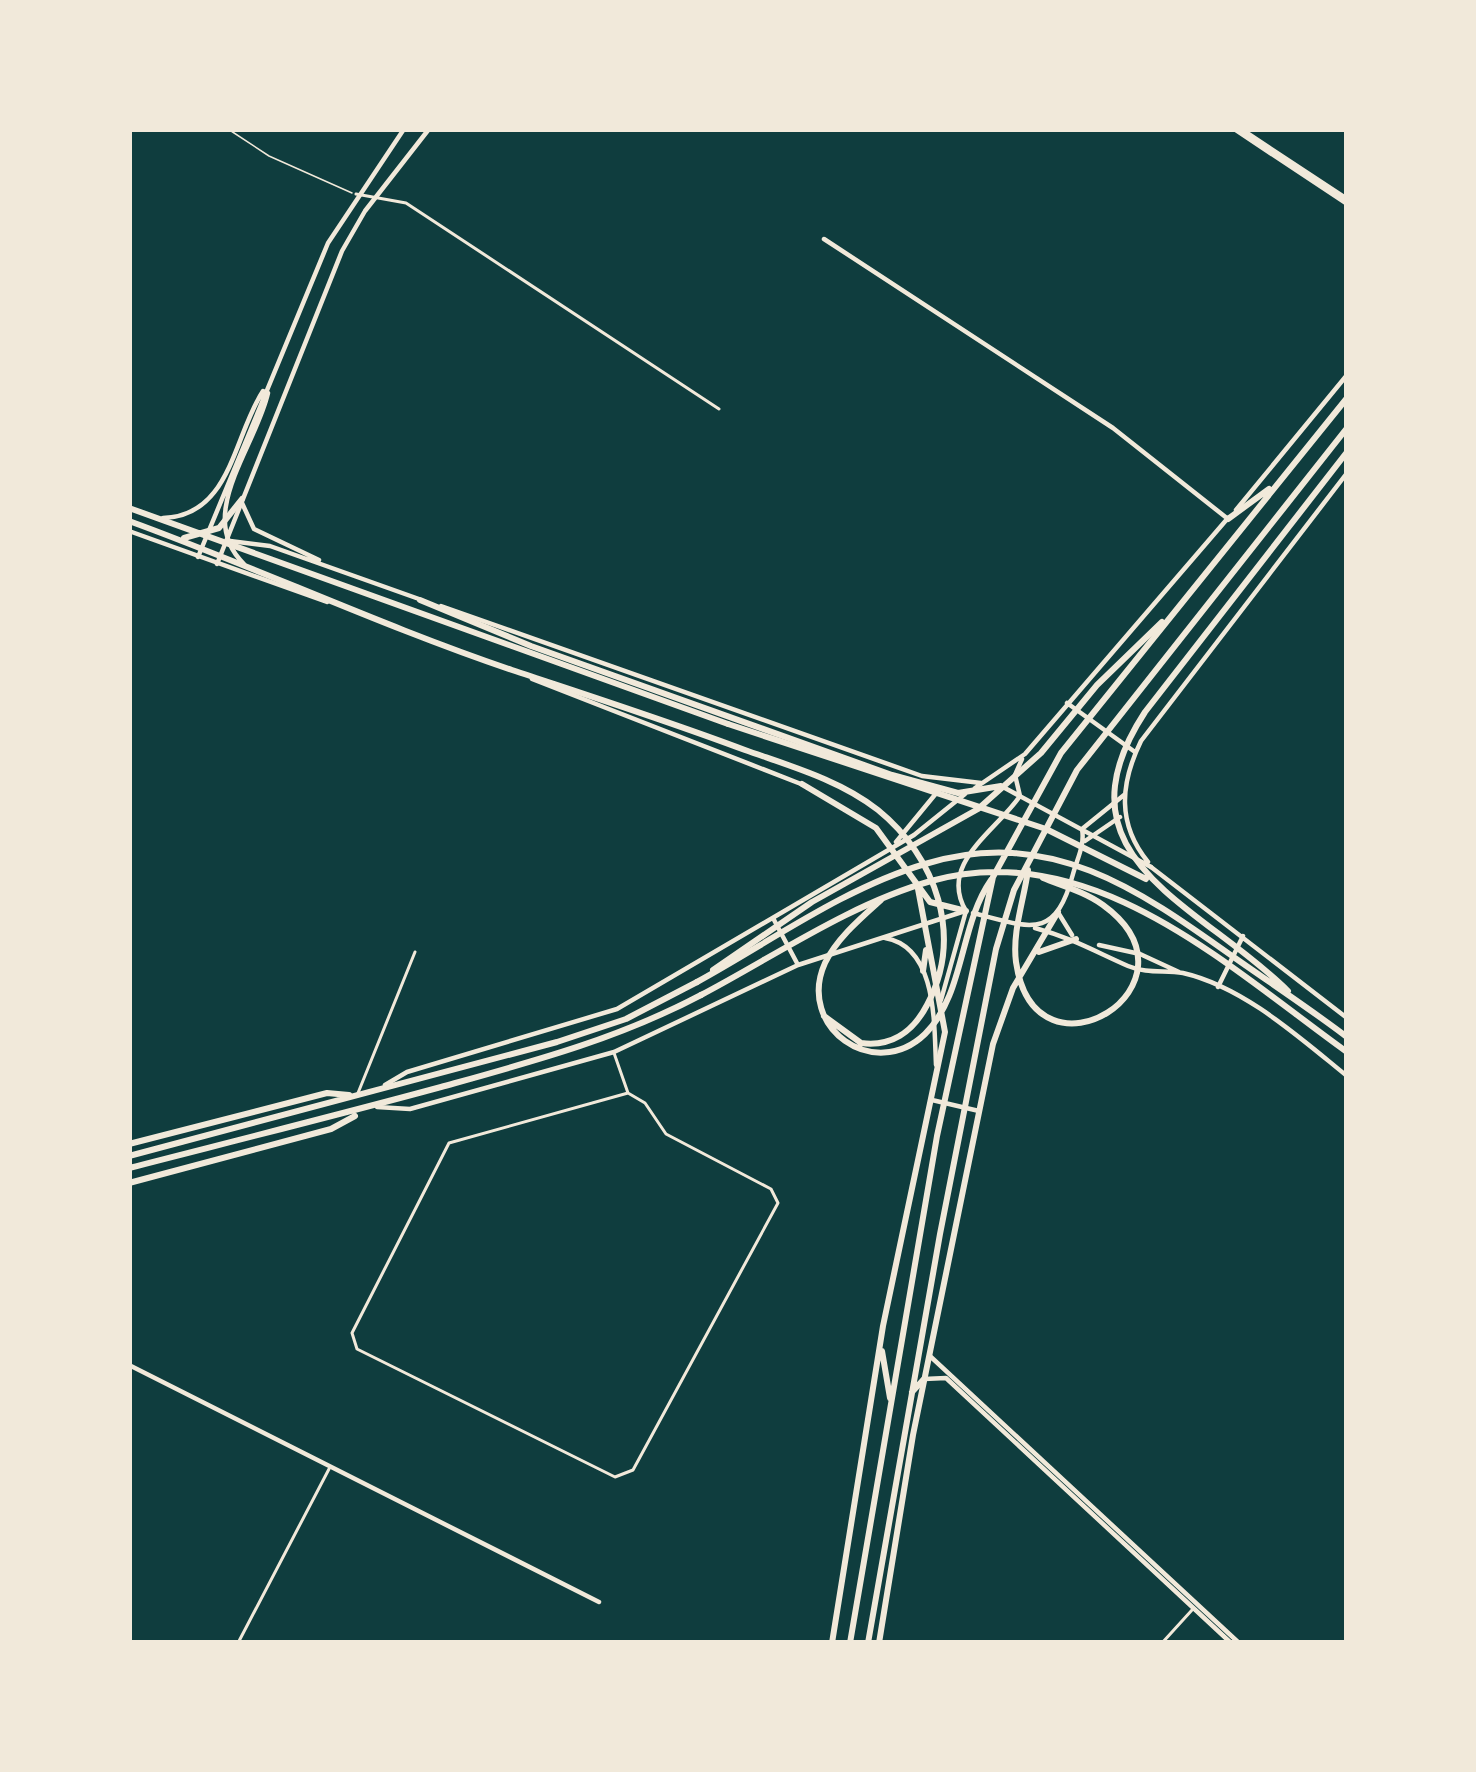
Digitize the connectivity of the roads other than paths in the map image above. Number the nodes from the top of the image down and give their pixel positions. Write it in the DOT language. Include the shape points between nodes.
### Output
graph roads {
  1 [pos="228,129"];
  2 [pos="404,129"];
  3 [pos="428,129"];
  4 [pos="1238,129"];
  5 [pos="356,194"];
  6 [pos="376,196"];
  7 [pos="1347,201"];
  8 [pos="824,238"];
  9 [pos="1347,375"];
  10 [pos="270,382"];
  11 [pos="1347,398"];
  12 [pos="719,409"];
  13 [pos="1347,428"];
  14 [pos="1347,452"];
  15 [pos="1347,473"];
  16 [pos="1282,479"];
  17 [pos="242,499"];
  18 [pos="129,508"];
  19 [pos="159,519"];
  20 [pos="1228,519"];
  21 [pos="129,521"];
  22 [pos="223,526"];
  23 [pos="129,531"];
  24 [pos="207,534"];
  25 [pos="174,538"];
  26 [pos="226,541"];
  27 [pos="199,552"];
  28 [pos="219,560"];
  29 [pos="245,566"];
  30 [pos="330,566"];
  31 [pos="420,600"];
  32 [pos="342,606"];
  33 [pos="1162,622"];
  34 [pos="516,671"];
  35 [pos="1067,703"];
  36 [pos="1135,752"];
  37 [pos="1024,754"];
  38 [pos="991,781"];
  39 [pos="946,782"];
  40 [pos="1010,782"];
  41 [pos="802,784"];
  42 [pos="1124,795"];
  43 [pos="1020,796"];
  44 [pos="1124,813"];
  45 [pos="1082,829"];
  46 [pos="1093,835"];
  47 [pos="1084,841"];
  48 [pos="892,847"];
  49 [pos="1033,848"];
  50 [pos="1151,866"];
  51 [pos="1034,875"];
  52 [pos="993,878"];
  53 [pos="918,889"];
  54 [pos="1170,893"];
  55 [pos="882,899"];
  56 [pos="966,911"];
  57 [pos="1058,912"];
  58 [pos="773,918"];
  59 [pos="924,922"];
  60 [pos="1035,928"];
  61 [pos="1048,931"];
  62 [pos="1244,935"];
  63 [pos="879,938"];
  64 [pos="1076,938"];
  65 [pos="906,944"];
  66 [pos="1093,944"];
  67 [pos="926,951"];
  68 [pos="415,952"];
  69 [pos="1032,959"];
  70 [pos="798,965"];
  71 [pos="923,971"];
  72 [pos="1181,973"];
  73 [pos="697,982"];
  74 [pos="1218,987"];
  75 [pos="1294,997"];
  76 [pos="941,1000"];
  77 [pos="824,1016"];
  78 [pos="1347,1018"];
  79 [pos="1347,1037"];
  80 [pos="614,1052"];
  81 [pos="1347,1052"];
  82 [pos="936,1065"];
  83 [pos="1347,1076"];
  84 [pos="379,1089"];
  85 [pos="628,1093"];
  86 [pos="355,1095"];
  87 [pos="929,1100"];
  88 [pos="377,1107"];
  89 [pos="979,1112"];
  90 [pos="360,1113"];
  91 [pos="129,1144"];
  92 [pos="129,1156"];
  93 [pos="129,1168"];
  94 [pos="129,1183"];
  95 [pos="920,1343"];
  96 [pos="929,1355"];
  97 [pos="129,1365"];
  98 [pos="886,1371"];
  99 [pos="924,1379"];
  100 [pos="910,1394"];
  101 [pos="329,1468"];
  102 [pos="598,1602"];
  103 [pos="1195,1606"];
  104 [pos="238,1643"];
  105 [pos="832,1643"];
  106 [pos="850,1643"];
  107 [pos="868,1643"];
  108 [pos="879,1643"];
  109 [pos="1162,1643"];
  110 [pos="1235,1643"];
  1 -- 5 [label="lane"];
  2 -- 5 [label="street"];
  3 -- 6 [label="street"];
  4 -- 7 [label="street"];
  5 -- 6 [label="street"];
  5 -- 10 [label="street"];
  6 -- 12 [label="street" via="406,203"];
  6 -- 17 [label="street" via="327,284"];
  8 -- 20 [label="street" via="1113,428"];
  9 -- 20 [label="street"];
  10 -- 19 [label="street" via="215,494 192,514"];
  10 -- 22 [label="street"];
  10 -- 24 [label="street"];
  11 -- 16 [label="main road"];
  13 -- 49 [label="main road" via="1076,770"];
  14 -- 54 [label="main road" via="1128,740 1114,790 1118,835 1138,868"];
  15 -- 36 [label="street"];
  16 -- 20 [label="main road"];
  16 -- 33 [label="main road"];
  17 -- 22 [label="main road"];
  17 -- 26 [label="street"];
  17 -- 30 [label="street" via="254,529"];
  18 -- 19 [label="main road"];
  19 -- 24 [label="main road"];
  20 -- 35 [label="street"];
  21 -- 25 [label="main road"];
  22 -- 24 [label="main road"];
  22 -- 26 [label="street"];
  23 -- 27 [label="street"];
  24 -- 25 [label="main road"];
  24 -- 26 [label="main road"];
  24 -- 27 [label="street"];
  25 -- 27 [label="main road"];
  26 -- 28 [label="street"];
  26 -- 29 [label="street"];
  26 -- 30 [label="street"];
  26 -- 54 [label="main road" via="728,724 1046,829"];
  27 -- 28 [label="main road"];
  28 -- 29 [label="main road"];
  28 -- 32 [label="street"];
  29 -- 32 [label="main road"];
  30 -- 31 [label="street"];
  31 -- 39 [label="street"];
  31 -- 40 [label="main road" via="950,792"];
  32 -- 34 [label="main road"];
  33 -- 40 [label="main road"];
  33 -- 52 [label="main road" via="1061,753"];
  34 -- 41 [label="street"];
  34 -- 77 [label="main road" via="841,788 879,811 920,855 943,925 941,966 925,1009 897,1038 873,1044 847,1037"];
  35 -- 36 [label="street"];
  35 -- 37 [label="street"];
  36 -- 42 [label="street"];
  37 -- 38 [label="street"];
  37 -- 43 [label="street" via="1015,776"];
  38 -- 39 [label="street"];
  38 -- 43 [label="street"];
  38 -- 48 [label="street"];
  39 -- 48 [label="street"];
  40 -- 73 [label="main road" via="968,816 812,902"];
  41 -- 48 [label="main road" via="852,809"];
  42 -- 44 [label="street"];
  42 -- 45 [label="street"];
  43 -- 45 [label="street"];
  43 -- 56 [label="street" via="958,872"];
  44 -- 46 [label="street"];
  44 -- 50 [label="street" via="1131,842"];
  45 -- 46 [label="street"];
  45 -- 47 [label="street"];
  46 -- 47 [label="street"];
  46 -- 50 [label="street"];
  47 -- 57 [label="street"];
  48 -- 53 [label="main road"];
  48 -- 58 [label="street"];
  49 -- 51 [label="main road" via="1016,942 1022,985 1052,1018 1101,1019 1126,999 1136,978 1128,933 1101,904"];
  49 -- 95 [label="main road" via="996,949"];
  50 -- 62 [label="street"];
  51 -- 55 [label="main road" via="956,875"];
  51 -- 81 [label="main road" via="1133,904"];
  52 -- 77 [label="main road" via="942,1010 913,1044 887,1053 858,1050"];
  52 -- 98 [label="main road" via="900,1345"];
  53 -- 56 [label="main road" via="936,905"];
  53 -- 59 [label="main road"];
  54 -- 75 [label="main road"];
  55 -- 77 [label="main road" via="825,962"];
  55 -- 88 [label="main road" via="607,1039"];
  56 -- 59 [label="street"];
  56 -- 60 [label="street"];
  56 -- 76 [label="street"];
  57 -- 60 [label="street"];
  57 -- 61 [label="main road"];
  57 -- 64 [label="street"];
  58 -- 70 [label="street"];
  58 -- 84 [label="street" via="617,1009 407,1072"];
  59 -- 63 [label="street"];
  59 -- 67 [label="main road"];
  60 -- 61 [label="street"];
  61 -- 64 [label="street"];
  61 -- 69 [label="main road"];
  62 -- 74 [label="street"];
  62 -- 78 [label="street"];
  63 -- 65 [label="street"];
  63 -- 70 [label="street"];
  64 -- 66 [label="street"];
  64 -- 69 [label="main road"];
  65 -- 67 [label="street"];
  65 -- 71 [label="street"];
  66 -- 72 [label="street"];
  66 -- 72 [label="street" via="1148,972"];
  67 -- 71 [label="main road"];
  67 -- 76 [label="main road"];
  68 -- 86 [label="street"];
  69 -- 89 [label="main road" via="1001,1013"];
  70 -- 80 [label="street"];
  71 -- 82 [label="street"];
  72 -- 74 [label="street"];
  73 -- 75 [label="main road" via="897,874 994,853 1069,862 1123,882"];
  73 -- 84 [label="main road" via="599,1028"];
  74 -- 83 [label="street"];
  75 -- 79 [label="main road"];
  76 -- 82 [label="main road"];
  80 -- 85 [label="street"];
  80 -- 88 [label="street" via="410,1109"];
  82 -- 87 [label="main road"];
  84 -- 86 [label="main road"];
  85 -- 85 [label="street" via="666,1134 771,1189 778,1203 633,1470 615,1477 357,1349 352,1333 448,1143"];
  86 -- 91 [label="main road" via="327,1093"];
  86 -- 92 [label="main road"];
  87 -- 89 [label="street"];
  87 -- 98 [label="main road" via="881,1342"];
  88 -- 90 [label="main road"];
  89 -- 96 [label="main road"];
  90 -- 93 [label="main road"];
  90 -- 94 [label="main road" via="331,1129"];
  95 -- 96 [label="main road"];
  95 -- 100 [label="main road"];
  96 -- 99 [label="main road"];
  96 -- 103 [label="street"];
  97 -- 101 [label="street"];
  98 -- 105 [label="main road"];
  98 -- 106 [label="main road" via="890,1399"];
  99 -- 100 [label="main road"];
  99 -- 103 [label="street" via="944,1377"];
  99 -- 108 [label="main road"];
  100 -- 107 [label="main road"];
  101 -- 102 [label="street"];
  101 -- 104 [label="street"];
  103 -- 109 [label="street"];
  103 -- 110 [label="street"];
}
